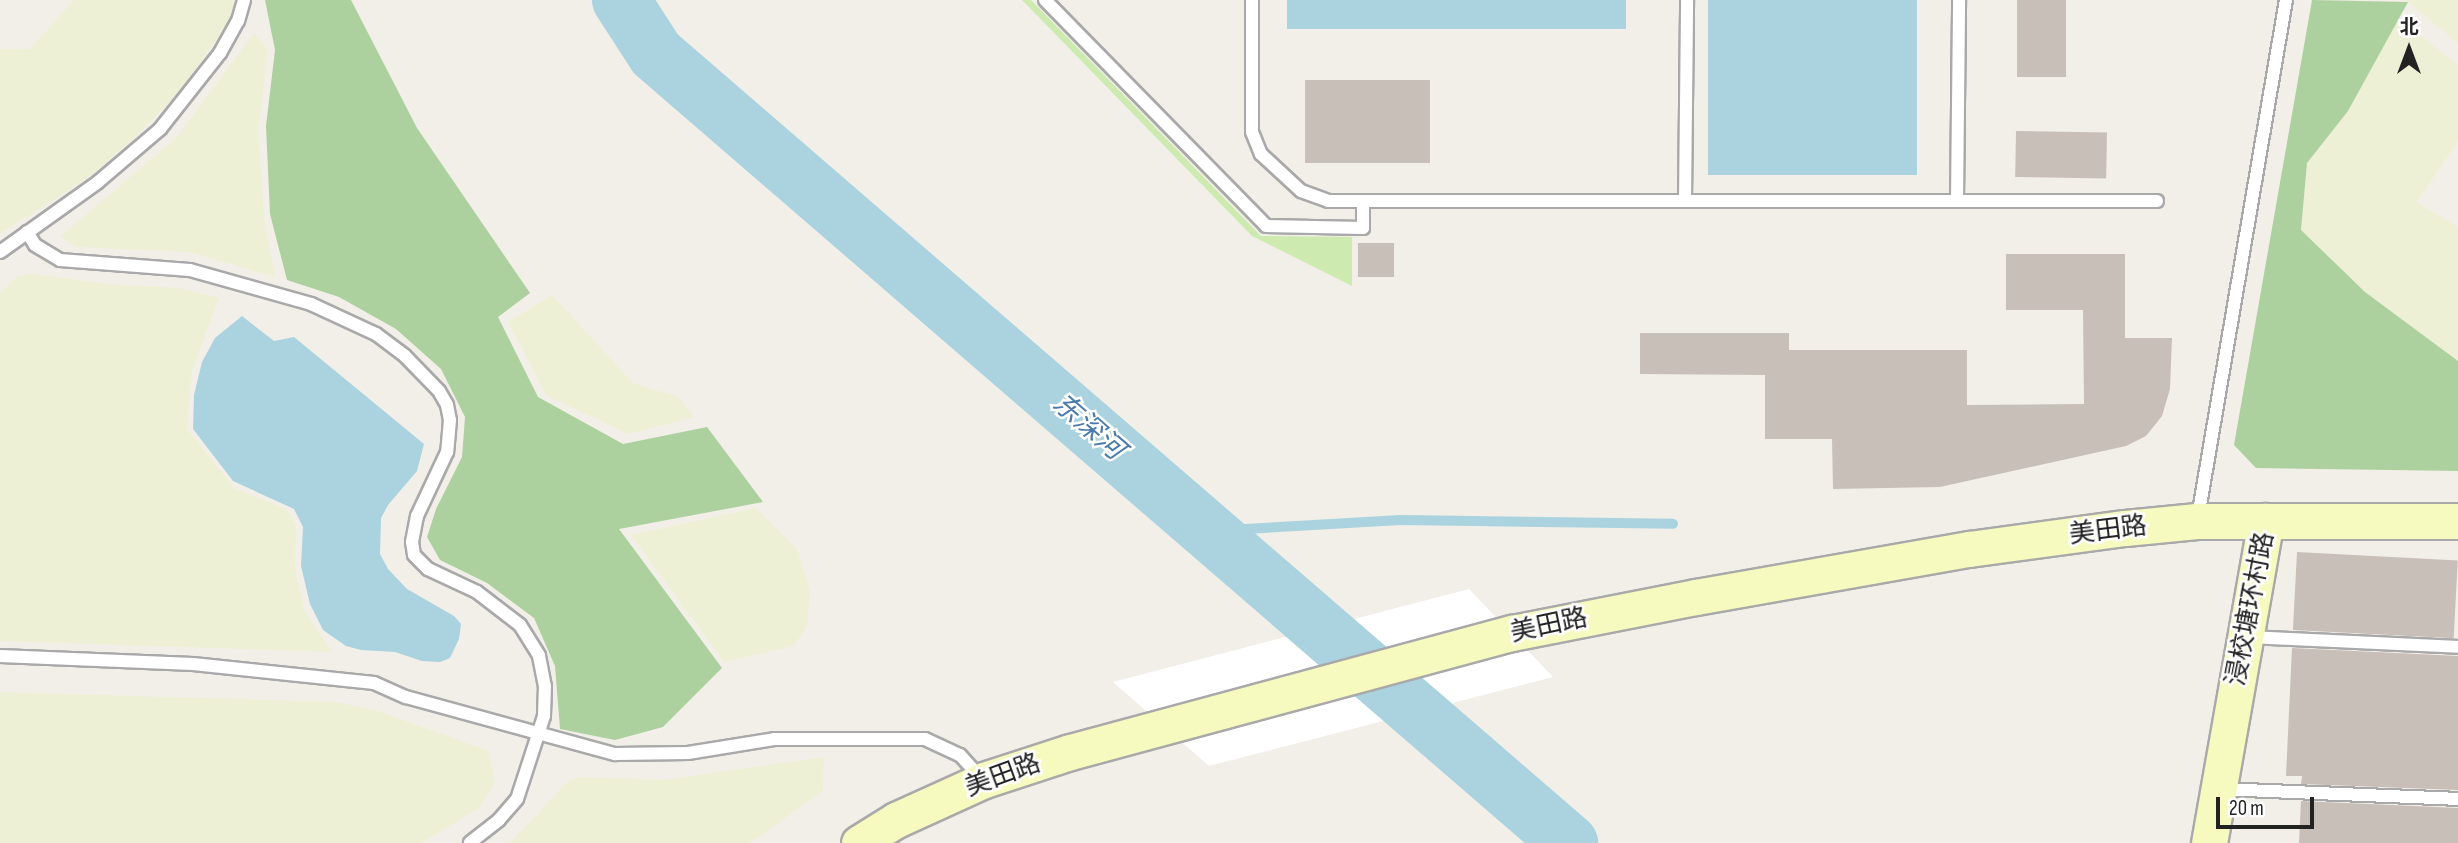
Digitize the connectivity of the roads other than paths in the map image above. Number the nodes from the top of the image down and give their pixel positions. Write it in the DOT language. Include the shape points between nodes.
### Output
graph roads {
  1 [pos="244,0"];
  2 [pos="1045,0"];
  3 [pos="1252,0"];
  4 [pos="1687,0"];
  5 [pos="1959,0"];
  6 [pos="2286,0"];
  7 [pos="1363,201"];
  8 [pos="1685,201"];
  9 [pos="1958,201"];
  10 [pos="2157,201"];
  11 [pos="27,232"];
  12 [pos="0,252"];
  13 [pos="2197,521"];
  14 [pos="2266,521"];
  15 [pos="2458,521"];
  16 [pos="2245,637"];
  17 [pos="2458,647"];
  18 [pos="0,656"];
  19 [pos="538,735"];
  20 [pos="984,780"];
  21 [pos="2218,789"];
  22 [pos="2458,799"];
  23 [pos="470,843"];
  24 [pos="859,843"];
  25 [pos="2209,843"];
  1 -- 11 [label="lane" via="239,21 220,54 160,129 98,182"];
  2 -- 7 [label="lane" via="1266,226 1363,228"];
  3 -- 7 [label="lane" via="1252,132 1261,154 1301,191 1328,201"];
  4 -- 8 [label="lane"];
  5 -- 9 [label="lane"];
  6 -- 13 [label="lane"];
  7 -- 8 [label="lane"];
  8 -- 9 [label="lane"];
  9 -- 10 [label="lane"];
  11 -- 12 [label="lane"];
  11 -- 19 [label="lane" via="35,245 60,260 190,270 311,303 376,334 405,356 439,391 450,421 445,459 417,516 412,549 428,569 491,601 531,640 545,686"];
  13 -- 14 [label="street, 美田路"];
  13 -- 20 [label="street, 美田路" via="1969,549 1512,633 1162,725"];
  14 -- 15 [label="street, 浸校塘环村路"];
  14 -- 16 [label="street, 浸校塘环村路"];
  16 -- 17 [label="lane"];
  16 -- 21 [label="street, 浸校塘环村路"];
  18 -- 19 [label="lane" via="194,664 365,681"];
  19 -- 20 [label="lane" via="615,754 649,755 774,739 925,739 960,755"];
  19 -- 23 [label="lane" via="517,799"];
  20 -- 24 [label="street, 美田路" via="896,820"];
  21 -- 22 [label="lane"];
  21 -- 25 [label="street, 浸校塘环村路"];
}
